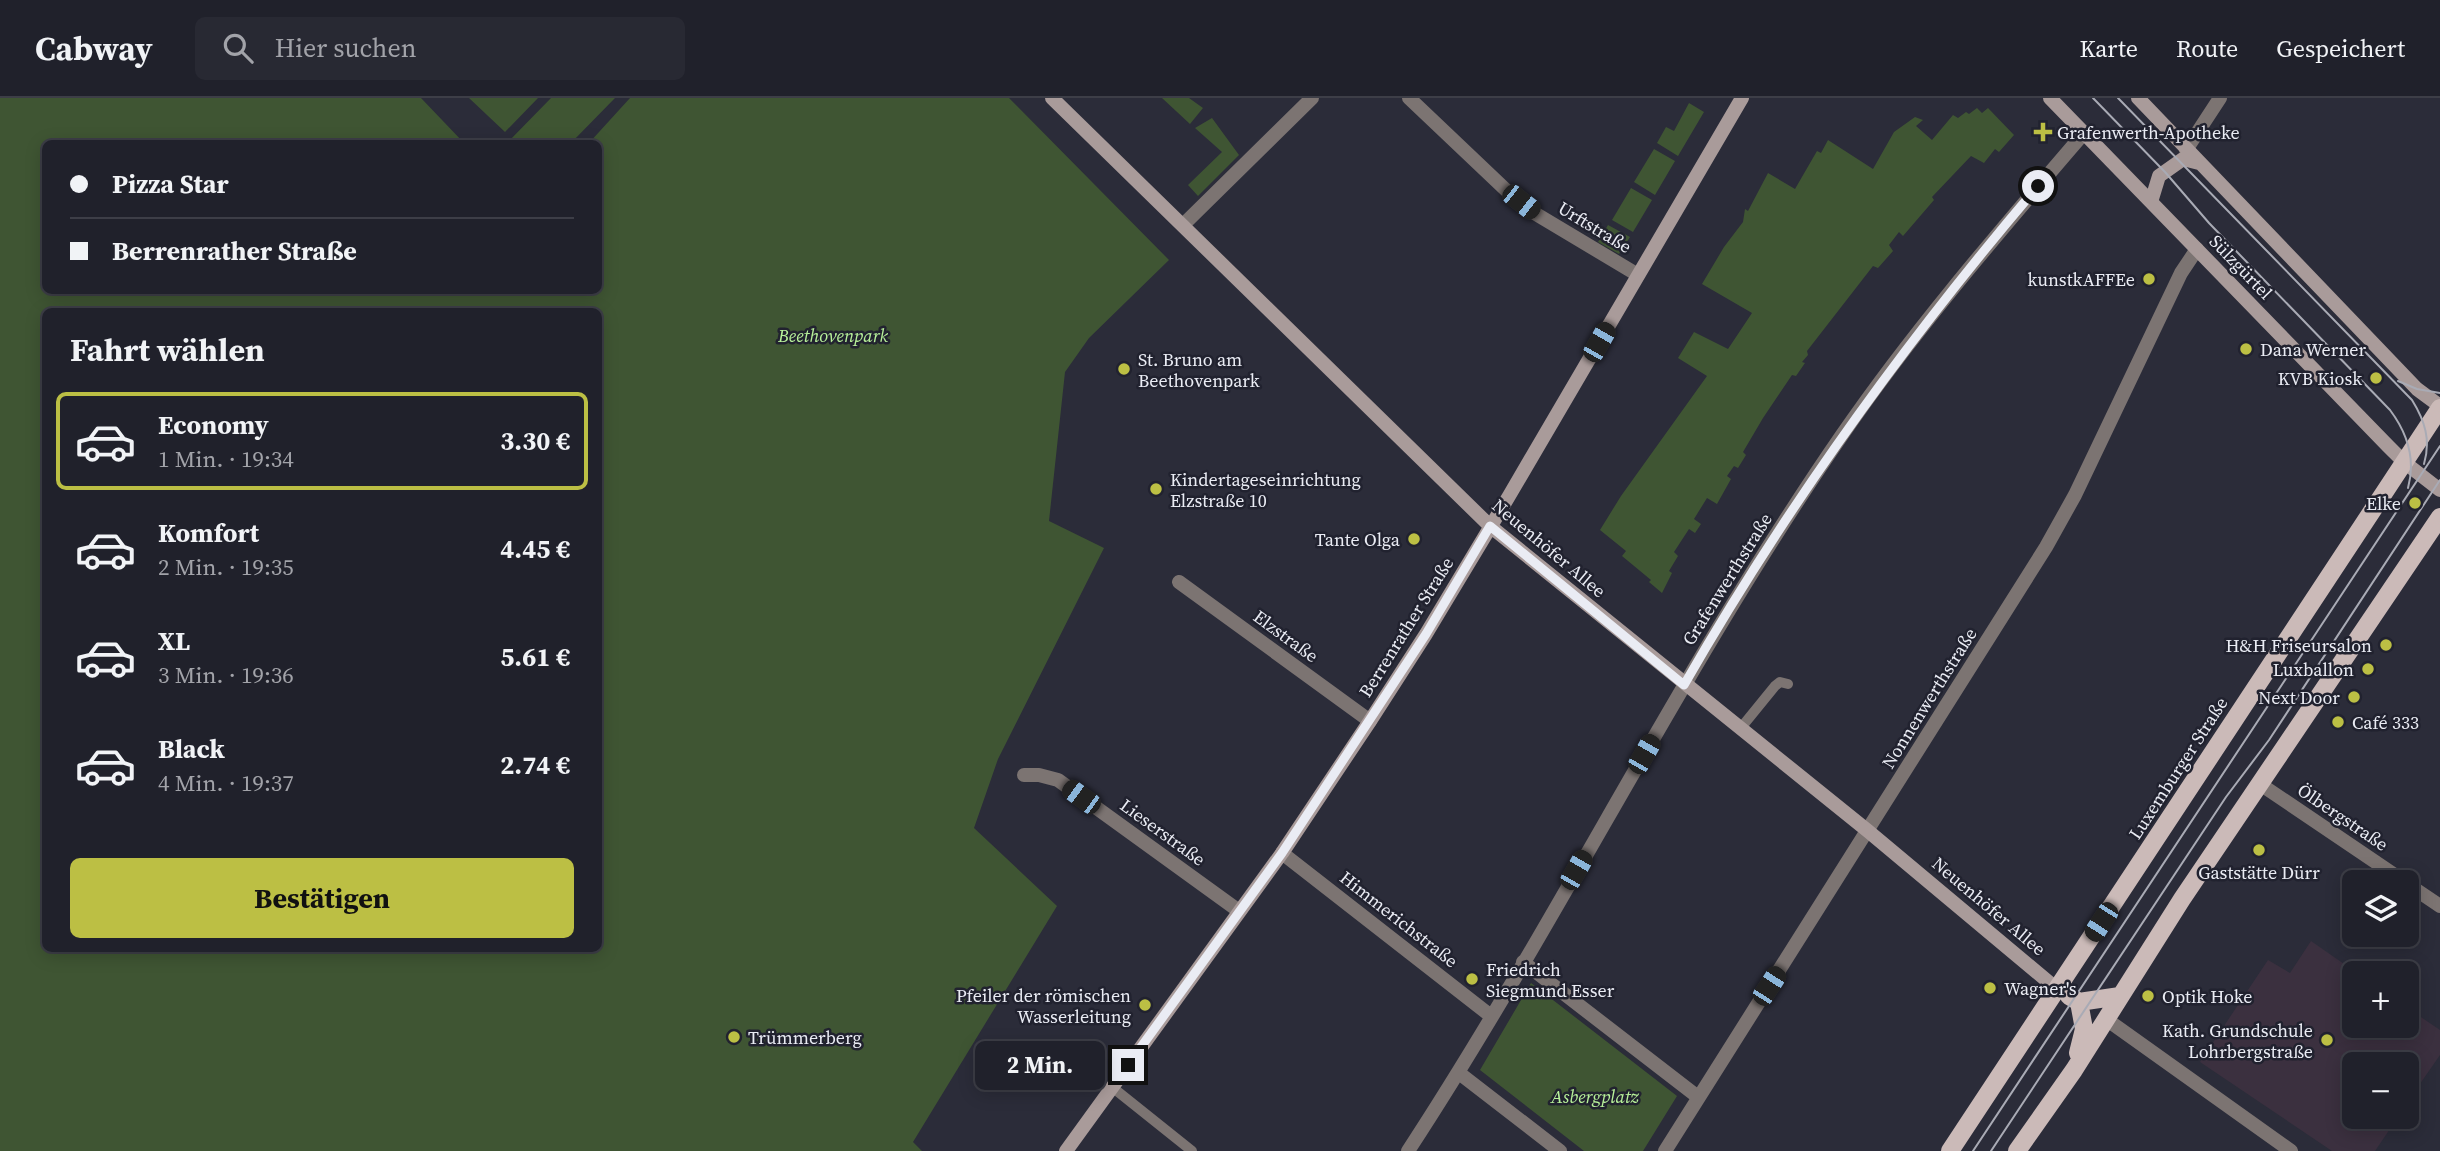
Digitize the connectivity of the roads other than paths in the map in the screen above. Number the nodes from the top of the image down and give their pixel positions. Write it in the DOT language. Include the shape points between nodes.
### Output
graph roads {
  1 [pos="1052,98"];
  2 [pos="1312,98"];
  3 [pos="1409,98"];
  4 [pos="1742,98"];
  5 [pos="2050,98"];
  6 [pos="2137,98"];
  7 [pos="2220,98"];
  8 [pos="2084,133"];
  9 [pos="2186,150"];
  10 [pos="2200,164"];
  11 [pos="2151,202"];
  12 [pos="1183,225"];
  13 [pos="2197,249"];
  14 [pos="1638,275"];
  15 [pos="2440,407"];
  16 [pos="2404,462"];
  17 [pos="2440,489"];
  18 [pos="2440,517"];
  19 [pos="1490,526"];
  20 [pos="1179,582"];
  21 [pos="1788,684"];
  22 [pos="1684,685"];
  23 [pos="1370,721"];
  24 [pos="1740,729"];
  25 [pos="1024,775"];
  26 [pos="2260,784"];
  27 [pos="1870,828"];
  28 [pos="1282,853"];
  29 [pos="2386,870"];
  30 [pos="2419,892"];
  31 [pos="2440,906"];
  32 [pos="1239,911"];
  33 [pos="1523,962"];
  34 [pos="2057,989"];
  35 [pos="2120,996"];
  36 [pos="2079,1002"];
  37 [pos="1491,1016"];
  38 [pos="2106,1019"];
  39 [pos="2074,1070"];
  40 [pos="1459,1073"];
  41 [pos="1112,1087"];
  42 [pos="1698,1097"];
  43 [pos="1066,1151"];
  44 [pos="1192,1151"];
  45 [pos="1408,1151"];
  46 [pos="1560,1151"];
  47 [pos="1665,1151"];
  48 [pos="1950,1151"];
  49 [pos="2017,1151"];
  50 [pos="2291,1151"];
  1 -- 12 [label="street, Neuenhöfer Allee"];
  2 -- 12 [label="street"];
  3 -- 14 [label="street, Urftstraße" via="1526,206"];
  4 -- 14 [label="street, Berrenrather Straße"];
  5 -- 8 [label="street, Sülzgürtel"];
  6 -- 9 [label="street"];
  7 -- 9 [label="street"];
  8 -- 11 [label="street, Sülzgürtel"];
  8 -- 22 [label="street, Grafenwerthstraße" via="1972,264 1877,386 1770,545"];
  9 -- 10 [label="street"];
  10 -- 11 [label="street" via="2183,159 2159,176"];
  10 -- 15 [label="street" via="2417,389"];
  11 -- 13 [label="street, Sülzgürtel"];
  12 -- 19 [label="street, Neuenhöfer Allee"];
  13 -- 16 [label="street, Sülzgürtel"];
  13 -- 27 [label="street, Nonnenwerthstraße" via="2046,547"];
  14 -- 19 [label="street, Berrenrather Straße"];
  15 -- 16 [label="main road, Luxemburger Straße"];
  16 -- 17 [label="street, Sülzgürtel"];
  16 -- 34 [label="main road, Luxemburger Straße"];
  18 -- 26 [label="main road"];
  19 -- 22 [label="street, Neuenhöfer Allee"];
  19 -- 23 [label="street, Berrenrather Straße"];
  20 -- 23 [label="street, Elzstraße"];
  21 -- 24 [label="lane" via="1775,686"];
  22 -- 24 [label="street, Neuenhöfer Allee"];
  22 -- 33 [label="street, Grafenwerthstraße"];
  23 -- 28 [label="street, Berrenrather Straße"];
  24 -- 27 [label="street, Neuenhöfer Allee"];
  25 -- 32 [label="street, Lieserstraße" via="1058,780"];
  26 -- 29 [label="street, Ölbergstraße"];
  26 -- 35 [label="main road"];
  27 -- 34 [label="street, Neuenhöfer Allee"];
  27 -- 42 [label="street, Nonnenwerthstraße"];
  28 -- 32 [label="street, Berrenrather Straße"];
  28 -- 37 [label="street, Himmerichstraße"];
  30 -- 31 [label="street, Ölbergstraße"];
  32 -- 41 [label="street, Berrenrather Straße"];
  33 -- 37 [label="street, Grafenwerthstraße"];
  33 -- 42 [label="street"];
  34 -- 36 [label="main road"];
  34 -- 48 [label="main road, Luxemburger Straße"];
  35 -- 36 [label="main road"];
  35 -- 38 [label="main road"];
  36 -- 39 [label="main road" via="2084,1030"];
  37 -- 40 [label="street, Grafenwerthstraße"];
  38 -- 39 [label="main road"];
  38 -- 50 [label="street"];
  39 -- 49 [label="main road"];
  40 -- 45 [label="street, Grafenwerthstraße"];
  40 -- 46 [label="street"];
  41 -- 43 [label="street, Berrenrather Straße"];
  41 -- 44 [label="lane"];
  42 -- 47 [label="street, Nonnenwerthstraße"];
}
